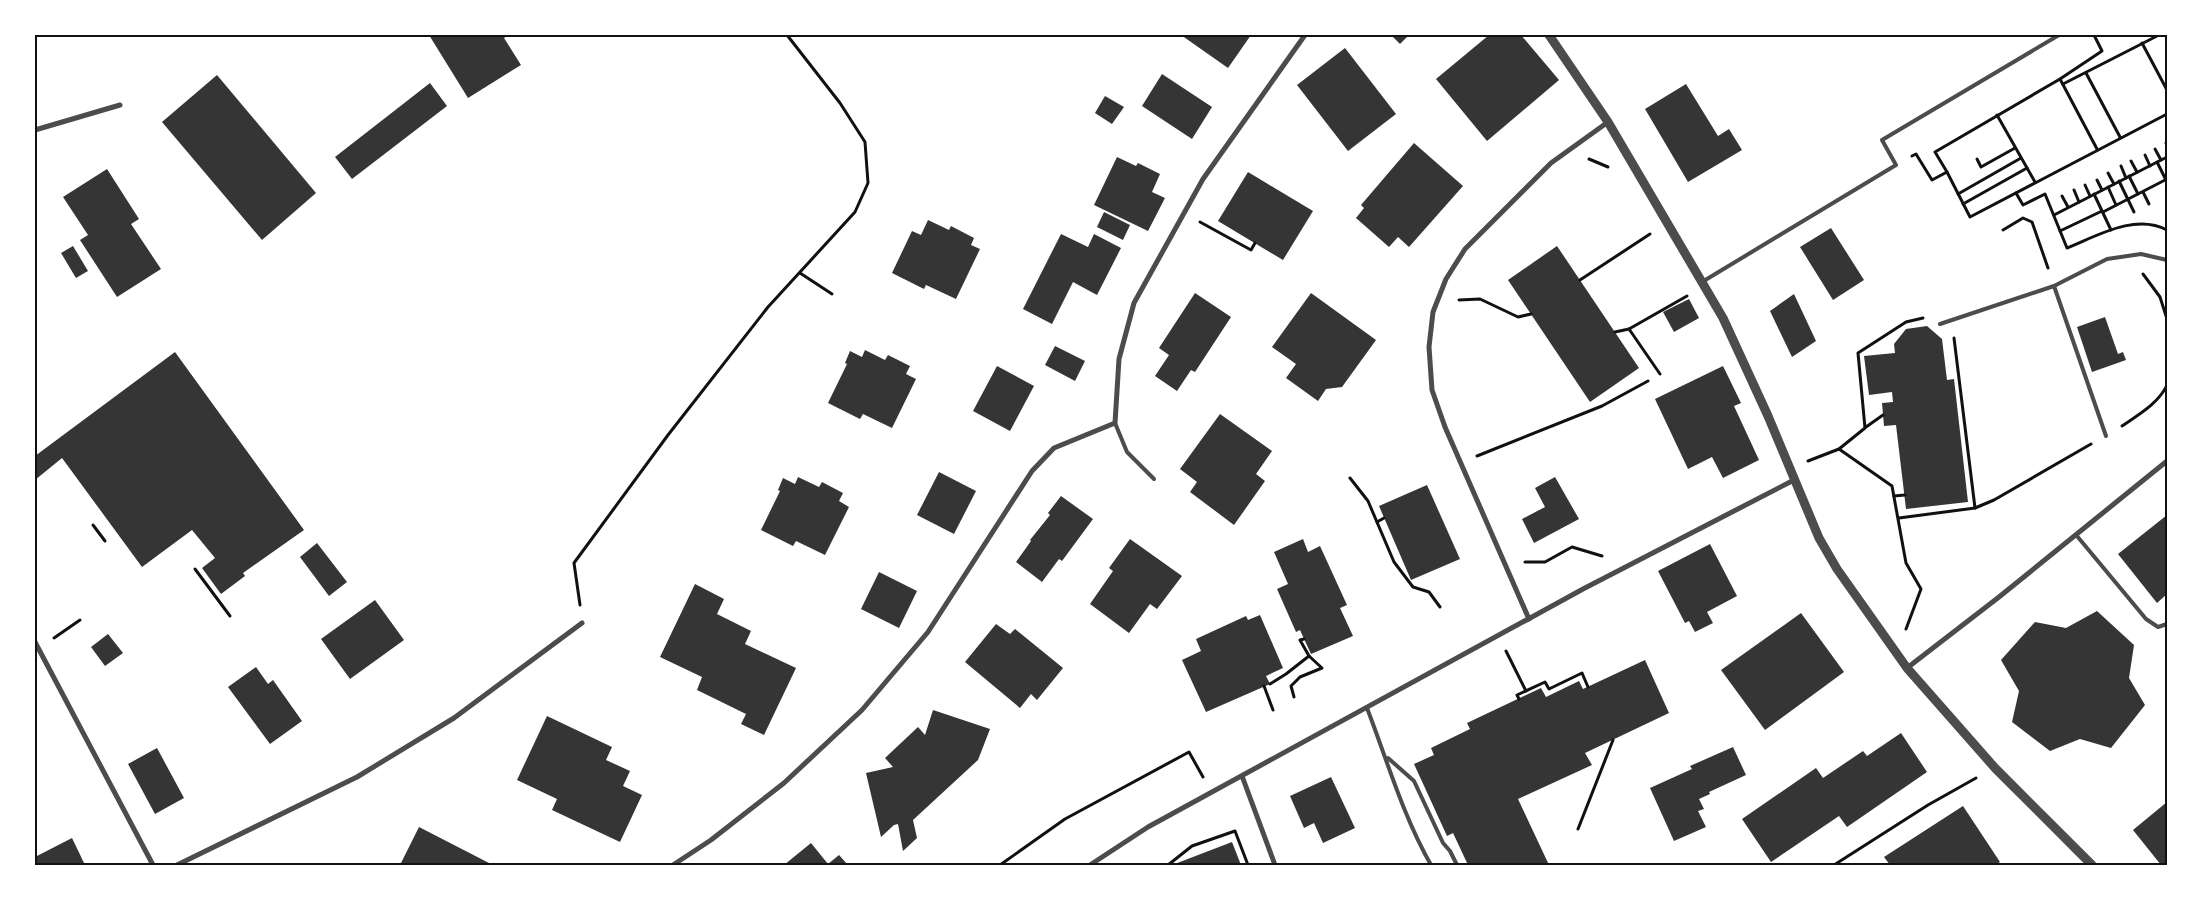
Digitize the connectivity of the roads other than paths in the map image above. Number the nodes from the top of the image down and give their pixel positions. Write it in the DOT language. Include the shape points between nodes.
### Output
graph roads {
  1 [pos="1305,35"];
  2 [pos="1549,35"];
  3 [pos="2059,35"];
  4 [pos="120,105"];
  5 [pos="1608,122"];
  6 [pos="35,130"];
  7 [pos="2167,260"];
  8 [pos="1702,282"];
  9 [pos="2054,286"];
  10 [pos="1940,324"];
  11 [pos="1114,423"];
  12 [pos="2106,436"];
  13 [pos="2167,461"];
  14 [pos="1154,479"];
  15 [pos="1794,480"];
  16 [pos="2077,536"];
  17 [pos="1529,619"];
  18 [pos="582,623"];
  19 [pos="2167,624"];
  20 [pos="35,642"];
  21 [pos="1907,668"];
  22 [pos="1367,708"];
  23 [pos="1386,757"];
  24 [pos="1242,776"];
  25 [pos="153,865"];
  26 [pos="177,865"];
  27 [pos="673,865"];
  28 [pos="1090,865"];
  29 [pos="1275,865"];
  30 [pos="1431,865"];
  31 [pos="1457,865"];
  32 [pos="2092,865"];
  1 -- 11 [label="street" via="1203,179 1134,302 1119,359"];
  2 -- 5 [label="street"];
  3 -- 8 [label="lane" via="1882,140 1896,165"];
  4 -- 6 [label="street"];
  5 -- 8 [label="street"];
  5 -- 17 [label="street" via="1551,163 1466,249 1446,279 1433,312 1429,348 1432,390 1444,427"];
  7 -- 9 [label="lane" via="2140,254 2107,259"];
  8 -- 15 [label="street" via="1768,416"];
  9 -- 10 [label="lane"];
  9 -- 12 [label="lane"];
  11 -- 14 [label="lane" via="1127,452"];
  11 -- 27 [label="street" via="1054,448 1032,471 928,632 862,710 784,782 711,840"];
  13 -- 16 [label="street"];
  15 -- 17 [label="street"];
  15 -- 21 [label="street" via="1819,538 1837,568"];
  16 -- 19 [label="lane" via="2146,619 2158,627"];
  16 -- 21 [label="street"];
  17 -- 22 [label="street"];
  18 -- 26 [label="street" via="454,718 381,762"];
  20 -- 25 [label="street"];
  21 -- 32 [label="street" via="1996,768"];
  22 -- 23 [label="lane"];
  22 -- 24 [label="street"];
  23 -- 30 [label="lane"];
  23 -- 31 [label="lane" via="1414,781"];
  24 -- 28 [label="street" via="1148,827"];
  24 -- 29 [label="street"];
}
